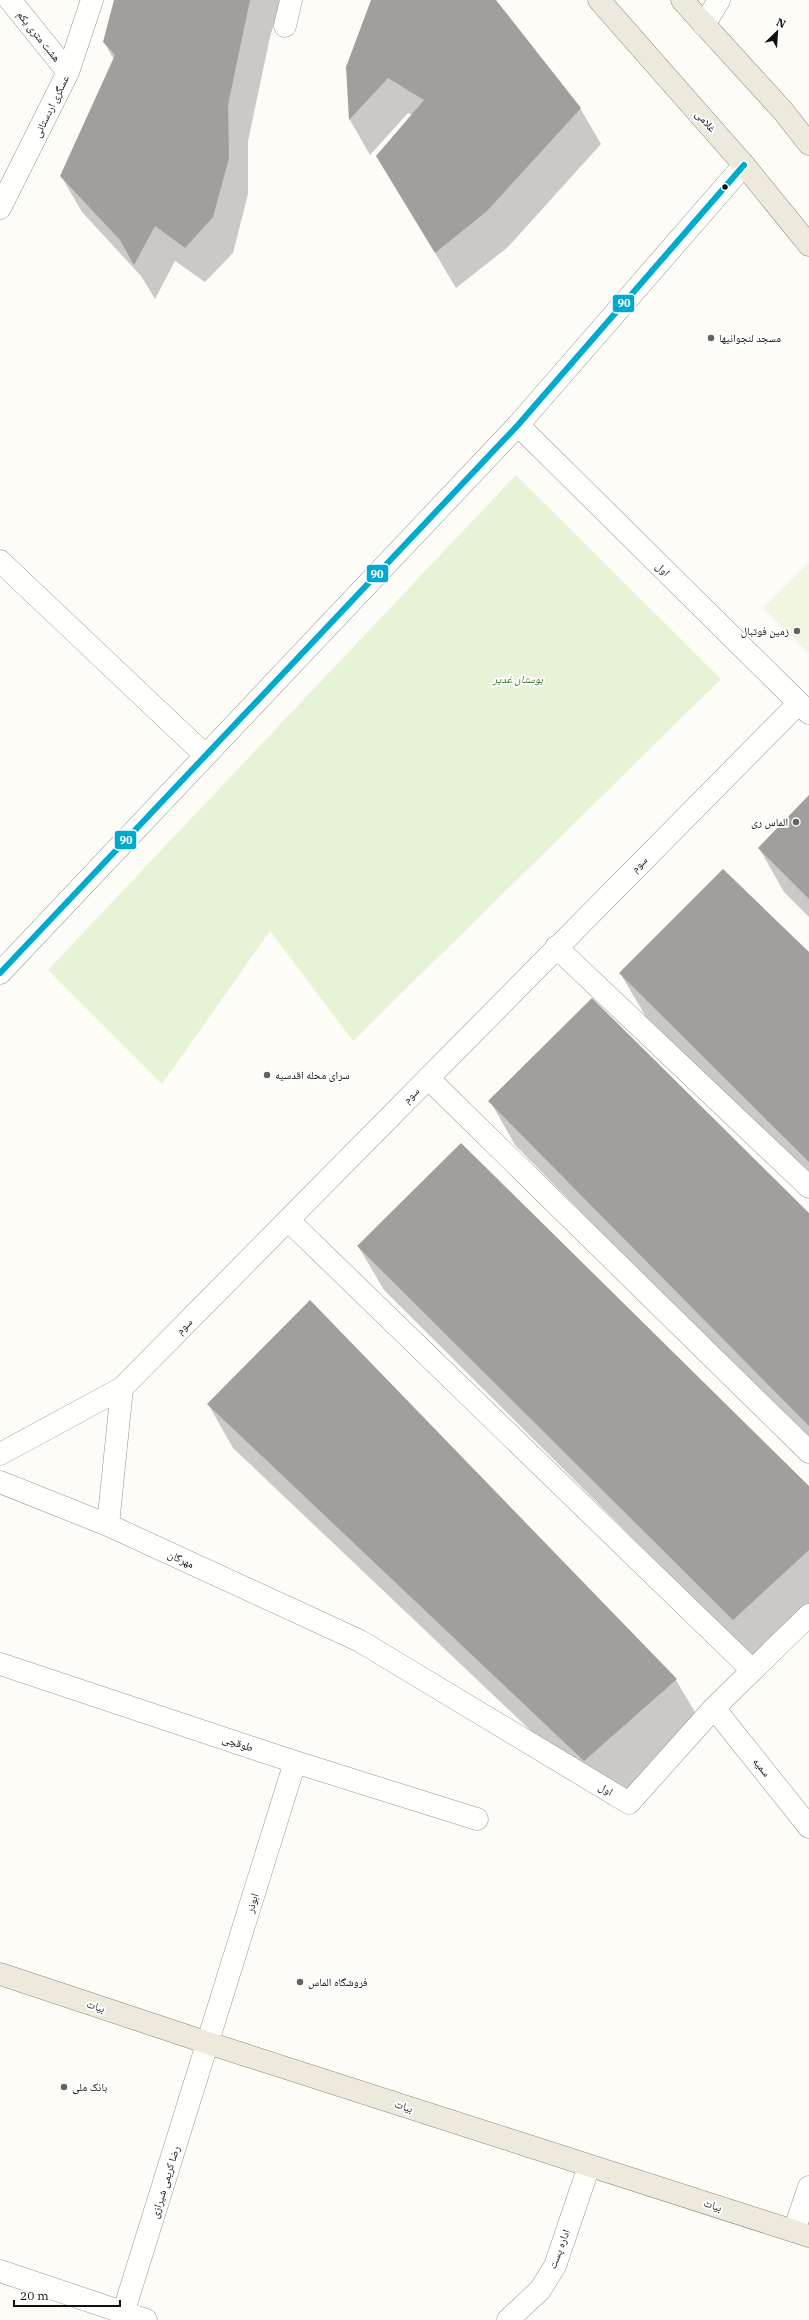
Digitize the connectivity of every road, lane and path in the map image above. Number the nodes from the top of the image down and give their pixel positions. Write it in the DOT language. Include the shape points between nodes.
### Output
graph roads {
  1 [pos="10,0"];
  2 [pos="92,0"];
  3 [pos="291,0"];
  4 [pos="599,0"];
  5 [pos="682,0"];
  6 [pos="719,0"];
  7 [pos="704,25"];
  8 [pos="285,26"];
  9 [pos="68,72"];
  10 [pos="809,144"];
  11 [pos="744,165"];
  12 [pos="0,208"];
  13 [pos="809,245"];
  14 [pos="518,424"];
  15 [pos="0,561"];
  16 [pos="804,708"];
  17 [pos="205,756"];
  18 [pos="556,947"];
  19 [pos="0,973"];
  20 [pos="428,1078"];
  21 [pos="809,1188"];
  22 [pos="288,1220"];
  23 [pos="122,1388"];
  24 [pos="809,1452"];
  25 [pos="0,1454"];
  26 [pos="0,1482"];
  27 [pos="108,1525"];
  28 [pos="809,1614"];
  29 [pos="360,1641"];
  30 [pos="0,1664"];
  31 [pos="752,1670"];
  32 [pos="714,1708"];
  33 [pos="295,1762"];
  34 [pos="477,1818"];
  35 [pos="809,1827"];
  36 [pos="0,1974"];
  37 [pos="208,2043"];
  38 [pos="589,2166"];
  39 [pos="809,2187"];
  40 [pos="802,2233"];
  41 [pos="0,2271"];
  42 [pos="122,2316"];
  43 [pos="146,2320"];
  44 [pos="508,2320"];
  1 -- 9 [label="street, هشت متری یکم"];
  2 -- 9 [label="street, عسگری اردستانی"];
  3 -- 8 [label="street"];
  4 -- 11 [label="main road, غلامی"];
  5 -- 7 [label="main road"];
  6 -- 7 [label="street"];
  7 -- 10 [label="main road" via="783,111"];
  9 -- 12 [label="street, عسگری اردستانی"];
  11 -- 13 [label="main road, غلامی"];
  11 -- 14 [label="street"];
  14 -- 16 [label="street, اول"];
  14 -- 17 [label="street"];
  15 -- 17 [label="street"];
  16 -- 18 [label="street, سوم"];
  17 -- 19 [label="street"];
  18 -- 20 [label="street, سوم"];
  18 -- 21 [label="street"];
  20 -- 22 [label="street, سوم"];
  20 -- 24 [label="street"];
  22 -- 23 [label="street, سوم"];
  22 -- 31 [label="street"];
  23 -- 25 [label="street, سوم"];
  23 -- 27 [label="street"];
  26 -- 27 [label="street, مهرگان"];
  27 -- 29 [label="street, مهرگان"];
  28 -- 31 [label="street, اول"];
  29 -- 32 [label="street, اول" via="629,1803"];
  30 -- 33 [label="street, طوقچی"];
  31 -- 32 [label="street, اول"];
  32 -- 35 [label="street, سمیه"];
  33 -- 34 [label="street, طوقچی"];
  33 -- 37 [label="street, ابوذر"];
  36 -- 37 [label="main road, بیات"];
  37 -- 38 [label="main road, بیات"];
  37 -- 42 [label="street, رضا کریمی شیرازی"];
  38 -- 40 [label="main road, بیات"];
  38 -- 44 [label="street, اداره پست" via="555,2266 540,2290"];
  39 -- 40 [label="street"];
  41 -- 42 [label="street"];
  42 -- 43 [label="street"];
}
